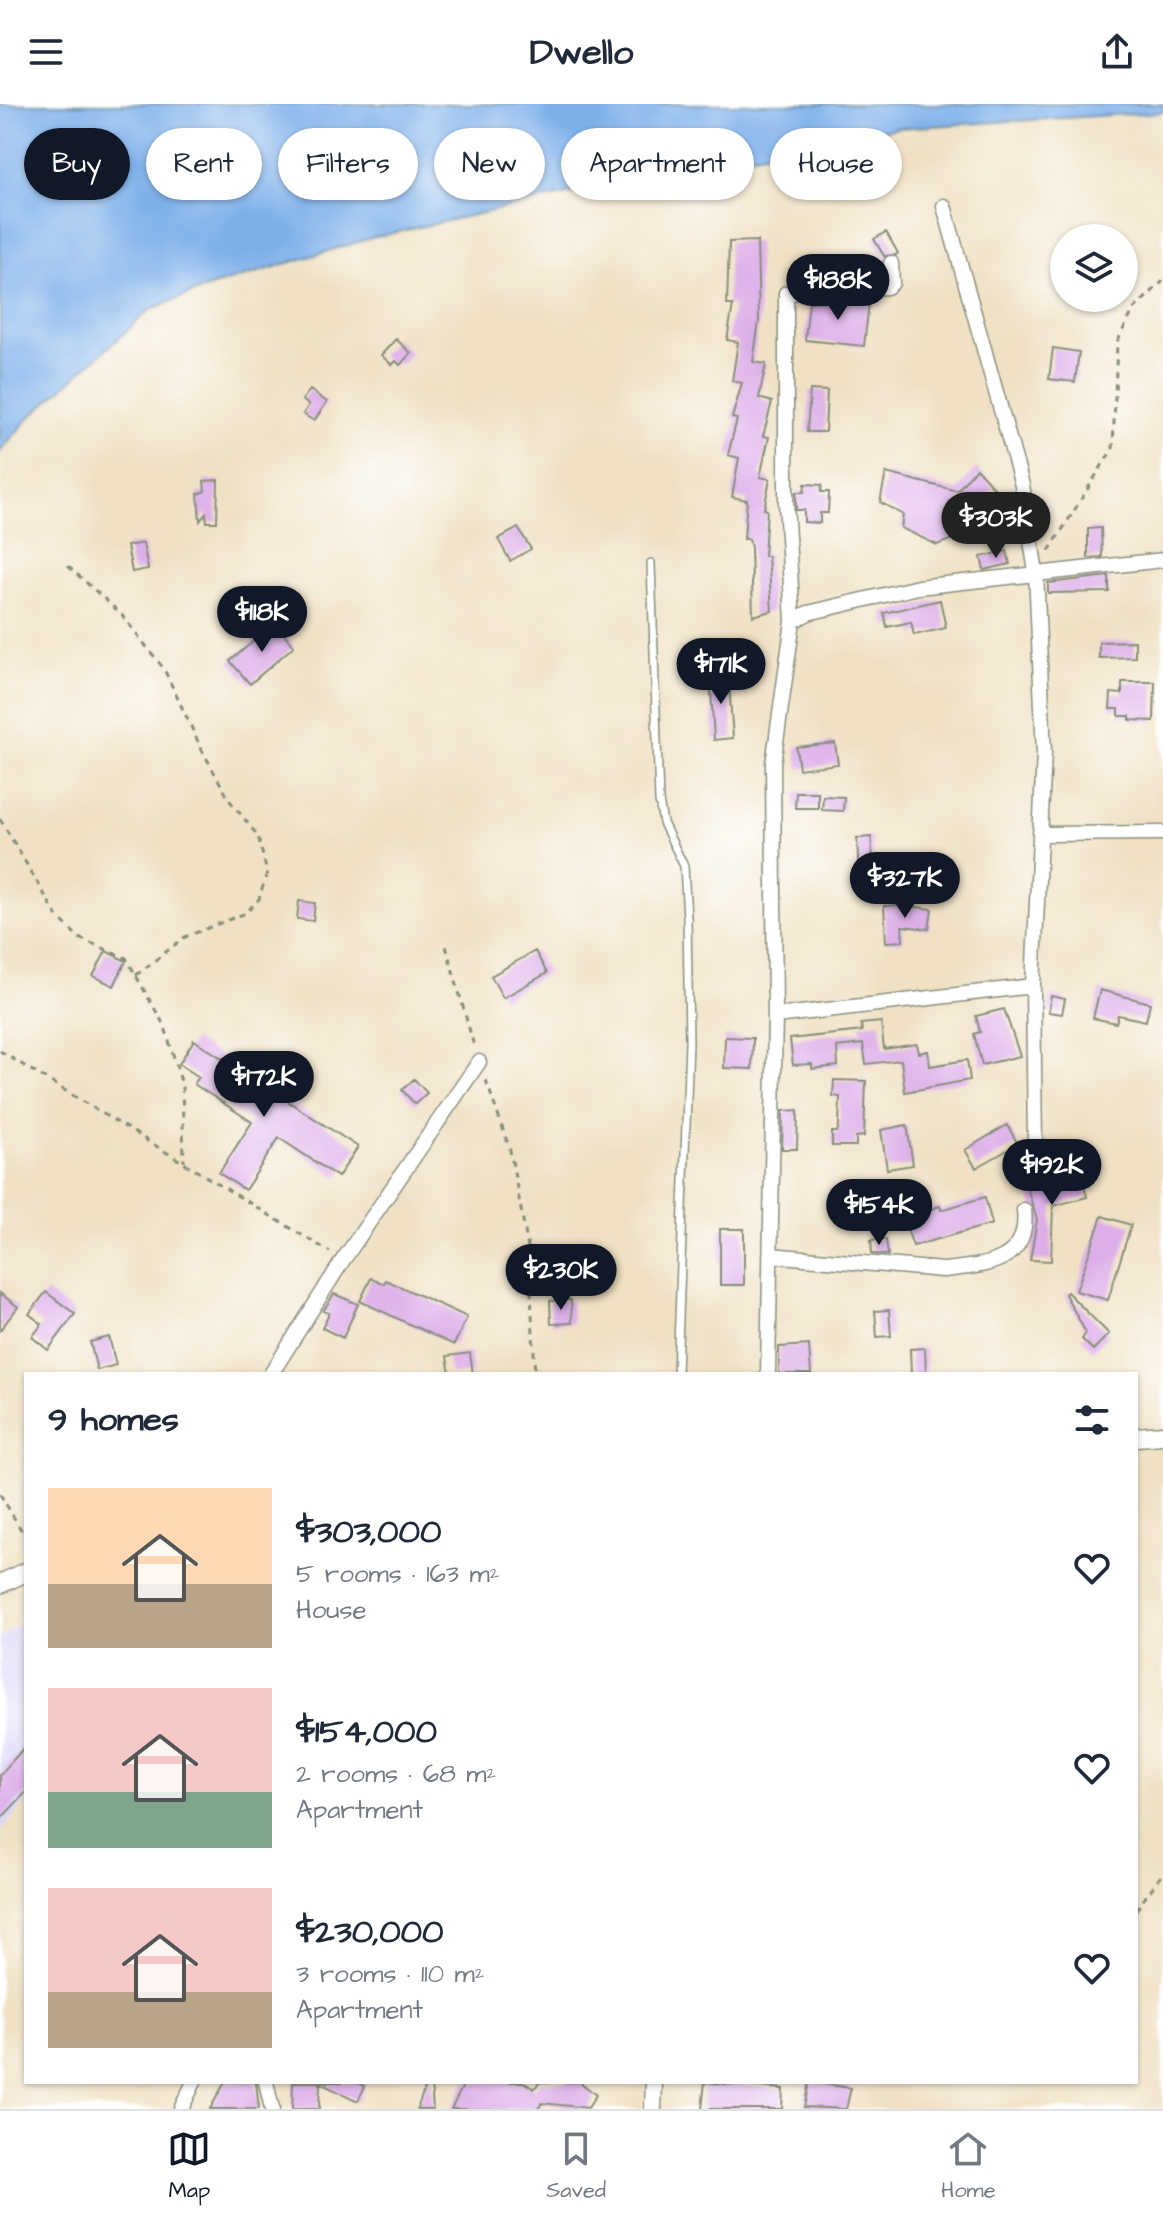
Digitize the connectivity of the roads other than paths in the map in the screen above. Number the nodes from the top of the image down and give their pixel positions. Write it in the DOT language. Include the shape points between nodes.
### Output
graph roads {
  1 [pos="944,206"];
  2 [pos="891,263"];
  3 [pos="1163,560"];
  4 [pos="651,563"];
  5 [pos="1036,572"];
  6 [pos="793,621"];
  7 [pos="1163,833"];
  8 [pos="1042,834"];
  9 [pos="1033,986"];
  10 [pos="775,1016"];
  11 [pos="479,1062"];
  12 [pos="1035,1144"];
  13 [pos="1024,1210"];
  14 [pos="770,1255"];
  15 [pos="272,1372"];
  16 [pos="677,1372"];
  17 [pos="768,1372"];
  18 [pos="1163,1435"];
  19 [pos="1138,1437"];
  20 [pos="24,1573"];
  21 [pos="0,1584"];
  22 [pos="193,2084"];
  23 [pos="266,2084"];
  24 [pos="654,2084"];
  25 [pos="181,2109"];
  26 [pos="272,2109"];
  27 [pos="653,2109"];
  1 -- 5 [label="street" via="1022,485"];
  2 -- 6 [label="street" via="892,283 887,287 786,293 786,503"];
  3 -- 5 [label="street"];
  4 -- 16 [label="lane" via="659,801 663,823 684,866 687,918 688,1072"];
  5 -- 6 [label="street" via="918,587"];
  5 -- 8 [label="street"];
  6 -- 10 [label="street" via="773,764"];
  7 -- 8 [label="street"];
  8 -- 9 [label="street"];
  9 -- 10 [label="street"];
  9 -- 12 [label="street"];
  10 -- 14 [label="street"];
  11 -- 15 [label="street"];
  13 -- 14 [label="street" via="1025,1236 1016,1249 991,1263 965,1268"];
  14 -- 17 [label="street"];
  18 -- 19 [label="main road"];
  20 -- 21 [label="main road"];
  22 -- 25 [label="street"];
  23 -- 26 [label="street"];
  24 -- 27 [label="street"];
}
